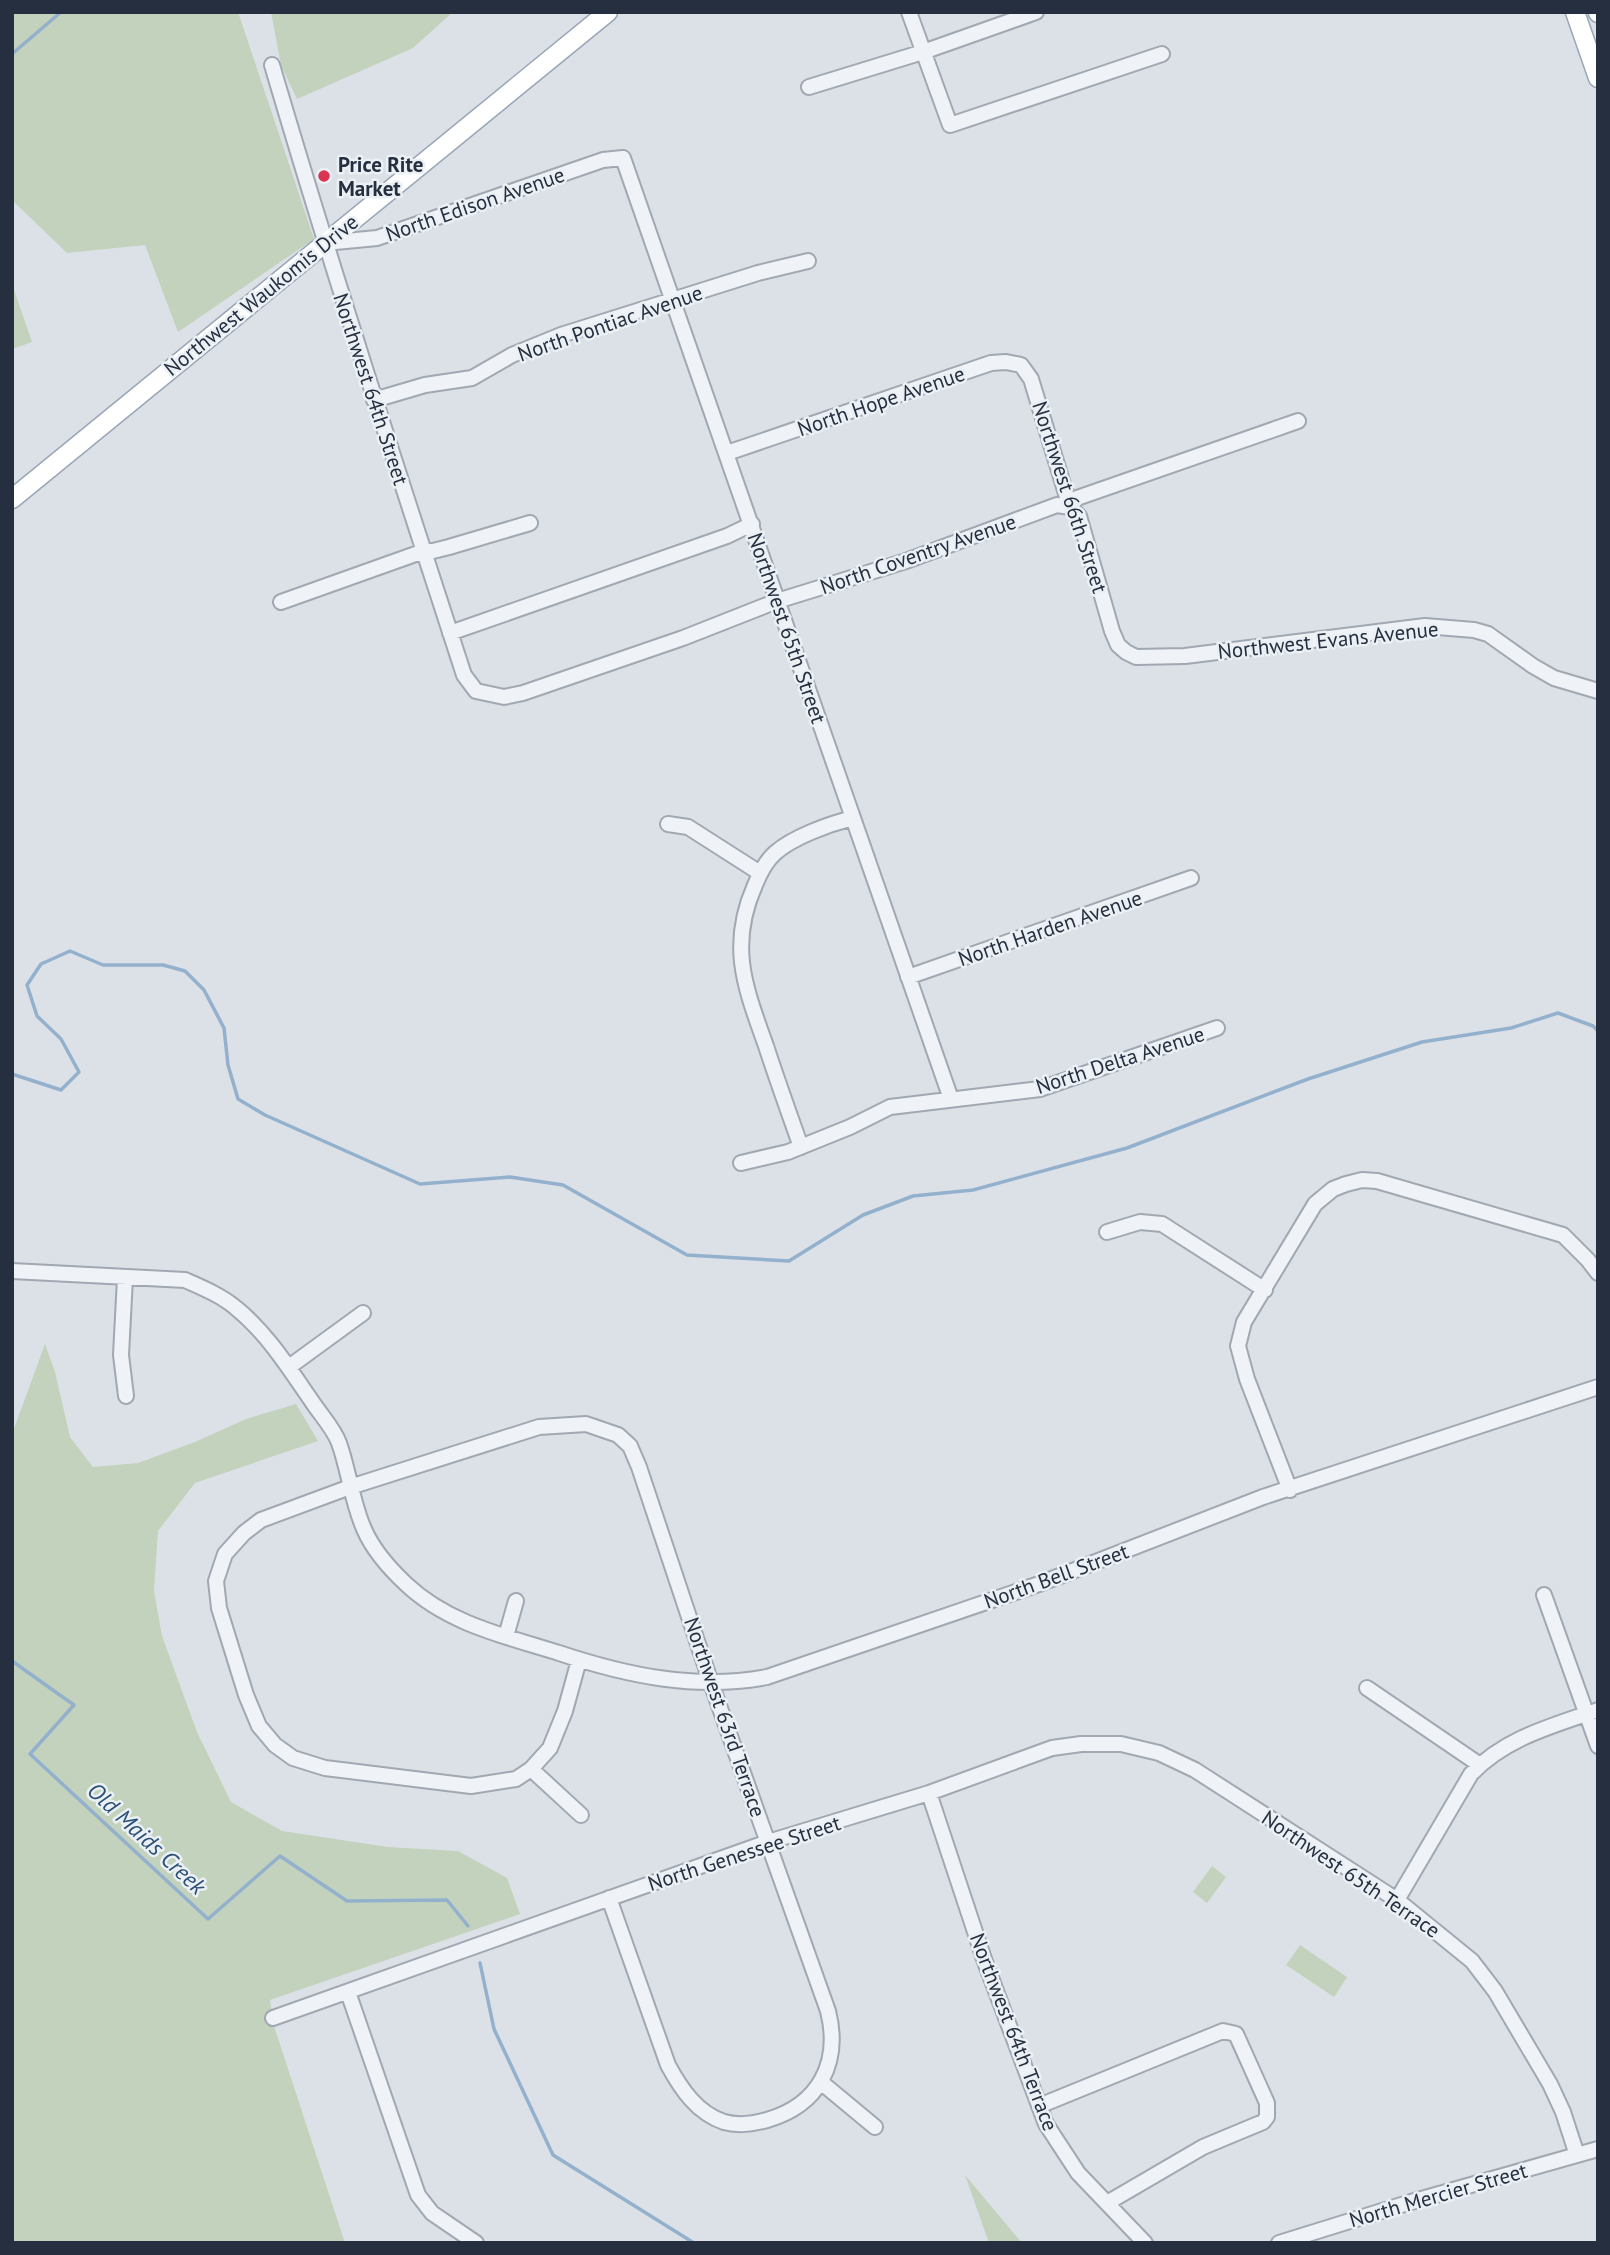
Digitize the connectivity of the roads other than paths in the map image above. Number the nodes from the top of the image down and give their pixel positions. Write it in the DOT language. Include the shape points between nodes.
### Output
graph roads {
  1 [pos="608,12"];
  2 [pos="909,12"];
  3 [pos="1036,12"];
  4 [pos="1577,13"];
  5 [pos="923,52"];
  6 [pos="1162,54"];
  7 [pos="272,65"];
  8 [pos="1598,78"];
  9 [pos="808,88"];
  10 [pos="623,158"];
  11 [pos="325,243"];
  12 [pos="808,261"];
  13 [pos="673,300"];
  14 [pos="1031,379"];
  15 [pos="374,400"];
  16 [pos="1298,421"];
  17 [pos="727,453"];
  18 [pos="12,499"];
  19 [pos="1070,507"];
  20 [pos="530,523"];
  21 [pos="752,524"];
  22 [pos="424,551"];
  23 [pos="777,601"];
  24 [pos="281,602"];
  25 [pos="450,633"];
  26 [pos="1126,652"];
  27 [pos="1598,691"];
  28 [pos="494,696"];
  29 [pos="853,818"];
  30 [pos="668,824"];
  31 [pos="760,873"];
  32 [pos="1191,878"];
  33 [pos="908,977"];
  34 [pos="1217,1028"];
  35 [pos="951,1099"];
  36 [pos="801,1147"];
  37 [pos="741,1163"];
  38 [pos="1107,1232"];
  39 [pos="12,1271"];
  40 [pos="1598,1273"];
  41 [pos="125,1278"];
  42 [pos="1265,1290"];
  43 [pos="363,1313"];
  44 [pos="289,1367"];
  45 [pos="1598,1387"];
  46 [pos="126,1396"];
  47 [pos="350,1487"];
  48 [pos="1290,1490"];
  49 [pos="1544,1595"];
  50 [pos="516,1601"];
  51 [pos="506,1636"];
  52 [pos="579,1660"];
  53 [pos="711,1683"];
  54 [pos="1367,1688"];
  55 [pos="1592,1712"];
  56 [pos="1598,1746"];
  57 [pos="1480,1765"];
  58 [pos="531,1769"];
  59 [pos="1216,1784"];
  60 [pos="929,1793"];
  61 [pos="582,1815"];
  62 [pos="768,1842"];
  63 [pos="609,1898"];
  64 [pos="1397,1900"];
  65 [pos="348,1992"];
  66 [pos="273,2018"];
  67 [pos="822,2083"];
  68 [pos="1039,2106"];
  69 [pos="875,2127"];
  70 [pos="1598,2149"];
  71 [pos="1577,2155"];
  72 [pos="1107,2203"];
  73 [pos="476,2243"];
  74 [pos="1145,2243"];
  75 [pos="1279,2243"];
  1 -- 11 [label="main road, Northwest Waukomis Drive"];
  2 -- 5 [label="street"];
  3 -- 5 [label="street"];
  4 -- 8 [label="main road"];
  5 -- 6 [label="street" via="950,125"];
  5 -- 9 [label="street"];
  7 -- 11 [label="street, Northwest 64th Street"];
  10 -- 11 [label="street, North Edison Avenue" via="603,160 377,238"];
  10 -- 13 [label="street, Northwest 65th Street"];
  11 -- 15 [label="street, Northwest 64th Street"];
  11 -- 18 [label="main road, Northwest Waukomis Drive"];
  12 -- 13 [label="street, North Pontiac Avenue"];
  13 -- 15 [label="street, North Pontiac Avenue" via="561,335 472,378 425,384"];
  13 -- 17 [label="street, Northwest 65th Street"];
  14 -- 17 [label="street, North Hope Avenue" via="1021,365 991,363"];
  14 -- 19 [label="street, Northwest 66th Street"];
  15 -- 22 [label="street, Northwest 64th Street"];
  16 -- 19 [label="street, North Coventry Avenue" via="1077,498"];
  17 -- 21 [label="street, Northwest 65th Street"];
  19 -- 23 [label="street, North Coventry Avenue" via="1057,505 906,561"];
  19 -- 26 [label="street, Northwest 66th Street" via="1083,526 1112,632"];
  20 -- 22 [label="street"];
  21 -- 23 [label="street, Northwest 65th Street"];
  21 -- 25 [label="street"];
  22 -- 24 [label="street"];
  22 -- 25 [label="street, Northwest 64th Street"];
  23 -- 28 [label="street, North Coventry Avenue" via="523,693"];
  23 -- 29 [label="street, Northwest 65th Street"];
  25 -- 28 [label="street, Northwest 64th Street" via="464,675 476,691"];
  26 -- 27 [label="street, Northwest Evans Avenue" via="1136,657 1185,656 1425,626 1474,630 1488,634 1555,678"];
  29 -- 31 [label="street" via="775,853"];
  29 -- 33 [label="street, Northwest 65th Street"];
  30 -- 31 [label="street" via="688,827"];
  31 -- 36 [label="street" via="741,930 743,976"];
  32 -- 33 [label="street, North Harden Avenue"];
  33 -- 35 [label="street, Northwest 65th Street"];
  34 -- 35 [label="street, North Delta Avenue" via="1040,1089"];
  35 -- 36 [label="street, North Delta Avenue" via="890,1107"];
  36 -- 37 [label="street, North Delta Avenue"];
  38 -- 42 [label="street" via="1140,1222 1162,1224"];
  39 -- 41 [label="street"];
  40 -- 42 [label="street" via="1563,1235 1362,1180 1333,1189 1315,1204"];
  41 -- 44 [label="street, North Bell Street" via="185,1280 211,1292 258,1328"];
  41 -- 46 [label="street" via="121,1365"];
  42 -- 48 [label="street" via="1244,1322 1238,1346"];
  43 -- 44 [label="street"];
  44 -- 47 [label="street, North Bell Street" via="338,1440"];
  45 -- 48 [label="street, North Bell Street"];
  47 -- 51 [label="street, North Bell Street" via="364,1530 408,1585 459,1621"];
  47 -- 53 [label="street, Northwest 63rd Terrace" via="539,1427 586,1424 618,1435 630,1446 639,1467"];
  47 -- 58 [label="street, Northwest 63rd Terrace" via="261,1520 225,1554 216,1581 219,1608 259,1727 293,1758 325,1768 471,1786 516,1779"];
  48 -- 53 [label="street, North Bell Street" via="1039,1584 777,1673 741,1682"];
  49 -- 55 [label="street"];
  50 -- 51 [label="street"];
  51 -- 52 [label="street, North Bell Street"];
  52 -- 53 [label="street, North Bell Street" via="652,1678"];
  52 -- 58 [label="street" via="550,1748"];
  53 -- 62 [label="street, Northwest 63rd Terrace"];
  54 -- 57 [label="street"];
  55 -- 56 [label="street"];
  55 -- 57 [label="street" via="1510,1742"];
  57 -- 64 [label="street"];
  58 -- 61 [label="street"];
  59 -- 60 [label="street, North Genessee Street" via="1159,1754 1121,1744 1094,1743 1052,1748"];
  59 -- 64 [label="street, Northwest 65th Terrace"];
  60 -- 62 [label="street, North Genessee Street"];
  60 -- 68 [label="street, Northwest 64th Terrace"];
  62 -- 63 [label="street, North Genessee Street"];
  62 -- 67 [label="street, Northwest 63rd Terrace" via="831,2023 831,2049"];
  63 -- 65 [label="street, North Genessee Street"];
  63 -- 67 [label="street" via="668,2066 681,2090 699,2108 724,2122 750,2125 802,2104"];
  64 -- 71 [label="street, Northwest 65th Terrace" via="1484,1975 1550,2084"];
  65 -- 66 [label="street, North Genessee Street"];
  65 -- 73 [label="street" via="418,2194 432,2213"];
  67 -- 69 [label="street"];
  68 -- 72 [label="street, Northwest 64th Terrace" via="1063,2154"];
  68 -- 72 [label="street" via="1223,2031 1236,2034 1268,2103 1264,2123 1203,2147"];
  70 -- 71 [label="street, North Mercier Street"];
  71 -- 75 [label="street, North Mercier Street"];
  72 -- 74 [label="street, Northwest 64th Terrace"];
}
